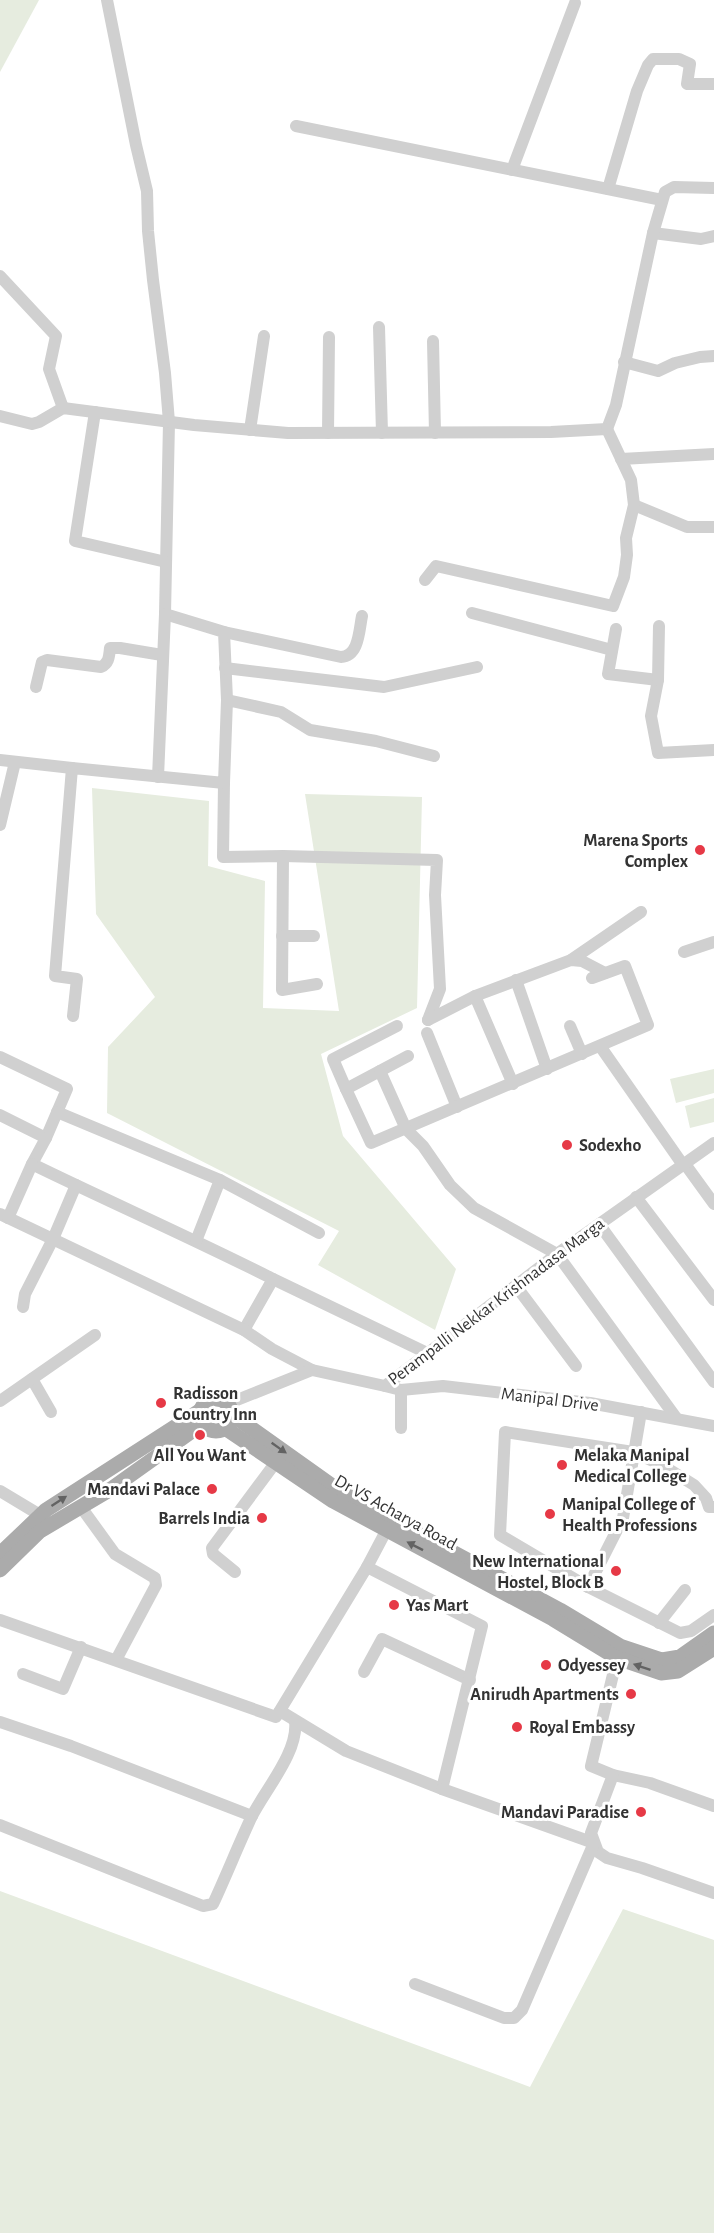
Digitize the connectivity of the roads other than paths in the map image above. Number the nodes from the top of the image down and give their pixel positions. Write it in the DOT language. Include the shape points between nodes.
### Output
graph roads {
  1 [pos="107,0"];
  2 [pos="575,3"];
  3 [pos="714,83"];
  4 [pos="296,126"];
  5 [pos="512,170"];
  6 [pos="714,188"];
  7 [pos="608,189"];
  8 [pos="662,200"];
  9 [pos="653,233"];
  10 [pos="714,236"];
  11 [pos="0,276"];
  12 [pos="379,327"];
  13 [pos="264,336"];
  14 [pos="329,337"];
  15 [pos="433,341"];
  16 [pos="714,356"];
  17 [pos="624,362"];
  18 [pos="63,408"];
  19 [pos="95,412"];
  20 [pos="0,416"];
  21 [pos="169,422"];
  22 [pos="607,429"];
  23 [pos="250,430"];
  24 [pos="328,433"];
  25 [pos="382,433"];
  26 [pos="435,433"];
  27 [pos="714,454"];
  28 [pos="621,459"];
  29 [pos="634,505"];
  30 [pos="714,527"];
  31 [pos="166,562"];
  32 [pos="425,580"];
  33 [pos="472,613"];
  34 [pos="165,614"];
  35 [pos="362,616"];
  36 [pos="659,626"];
  37 [pos="616,629"];
  38 [pos="224,632"];
  39 [pos="612,650"];
  40 [pos="162,656"];
  41 [pos="477,667"];
  42 [pos="225,668"];
  43 [pos="658,680"];
  44 [pos="36,687"];
  45 [pos="227,700"];
  46 [pos="714,750"];
  47 [pos="434,756"];
  48 [pos="0,760"];
  49 [pos="15,762"];
  50 [pos="72,768"];
  51 [pos="158,777"];
  52 [pos="224,783"];
  53 [pos="0,825"];
  54 [pos="282,856"];
  55 [pos="641,912"];
  56 [pos="282,936"];
  57 [pos="314,936"];
  58 [pos="714,942"];
  59 [pos="684,952"];
  60 [pos="571,960"];
  61 [pos="605,973"];
  62 [pos="592,978"];
  63 [pos="516,980"];
  64 [pos="317,984"];
  65 [pos="475,996"];
  66 [pos="73,1016"];
  67 [pos="397,1026"];
  68 [pos="570,1026"];
  69 [pos="427,1033"];
  70 [pos="600,1046"];
  71 [pos="582,1054"];
  72 [pos="408,1056"];
  73 [pos="0,1057"];
  74 [pos="548,1069"];
  75 [pos="380,1071"];
  76 [pos="513,1084"];
  77 [pos="346,1089"];
  78 [pos="457,1107"];
  79 [pos="57,1112"];
  80 [pos="0,1115"];
  81 [pos="406,1129"];
  82 [pos="46,1138"];
  83 [pos="714,1143"];
  84 [pos="32,1164"];
  85 [pos="684,1165"];
  86 [pos="220,1180"];
  87 [pos="76,1185"];
  88 [pos="636,1197"];
  89 [pos="714,1204"];
  90 [pos="4,1216"];
  91 [pos="599,1224"];
  92 [pos="319,1233"];
  93 [pos="53,1239"];
  94 [pos="196,1241"];
  95 [pos="557,1254"];
  96 [pos="273,1279"];
  97 [pos="516,1286"];
  98 [pos="714,1300"];
  99 [pos="23,1307"];
  100 [pos="244,1330"];
  101 [pos="95,1335"];
  102 [pos="429,1354"];
  103 [pos="576,1366"];
  104 [pos="312,1370"];
  105 [pos="32,1379"];
  106 [pos="714,1382"];
  107 [pos="385,1386"];
  108 [pos="401,1390"];
  109 [pos="0,1401"];
  110 [pos="51,1412"];
  111 [pos="641,1412"];
  112 [pos="228,1415"];
  113 [pos="201,1417"];
  114 [pos="677,1419"];
  115 [pos="714,1426"];
  116 [pos="401,1428"];
  117 [pos="633,1452"];
  118 [pos="276,1462"];
  119 [pos="0,1491"];
  120 [pos="81,1507"];
  121 [pos="714,1507"];
  122 [pos="40,1515"];
  123 [pos="386,1532"];
  124 [pos="0,1554"];
  125 [pos="367,1567"];
  126 [pos="0,1570"];
  127 [pos="235,1572"];
  128 [pos="588,1587"];
  129 [pos="685,1590"];
  130 [pos="556,1614"];
  131 [pos="714,1615"];
  132 [pos="0,1620"];
  133 [pos="659,1623"];
  134 [pos="714,1633"];
  135 [pos="81,1647"];
  136 [pos="714,1648"];
  137 [pos="617,1658"];
  138 [pos="116,1660"];
  139 [pos="364,1672"];
  140 [pos="23,1674"];
  141 [pos="470,1680"];
  142 [pos="280,1711"];
  143 [pos="295,1721"];
  144 [pos="0,1722"];
  145 [pos="613,1775"];
  146 [pos="442,1789"];
  147 [pos="714,1806"];
  148 [pos="252,1816"];
  149 [pos="0,1825"];
  150 [pos="594,1843"];
  151 [pos="714,1893"];
  152 [pos="415,1984"];
  1 -- 21 [label="street" via="147,191"];
  2 -- 5 [label="street"];
  3 -- 7 [label="street" via="687,84 690,64 679,59 653,59 638,91"];
  4 -- 5 [label="street"];
  5 -- 7 [label="street"];
  6 -- 8 [label="street" via="674,187 665,192"];
  7 -- 8 [label="street"];
  8 -- 9 [label="street"];
  9 -- 10 [label="street" via="689,238"];
  9 -- 17 [label="street"];
  11 -- 18 [label="street" via="56,336 49,369"];
  12 -- 25 [label="street"];
  13 -- 23 [label="street"];
  14 -- 24 [label="street"];
  15 -- 26 [label="street"];
  16 -- 17 [label="street" via="675,363 658,371"];
  17 -- 22 [label="street"];
  18 -- 19 [label="street"];
  18 -- 20 [label="street" via="32,424"];
  19 -- 21 [label="street"];
  19 -- 31 [label="street" via="75,541"];
  21 -- 23 [label="street"];
  21 -- 31 [label="street"];
  22 -- 26 [label="street"];
  22 -- 28 [label="street"];
  23 -- 24 [label="street"];
  24 -- 25 [label="street"];
  25 -- 26 [label="street"];
  27 -- 28 [label="street"];
  28 -- 29 [label="street" via="631,480"];
  29 -- 30 [label="street" via="687,527"];
  29 -- 32 [label="street" via="626,538 624,577 613,606 436,566"];
  31 -- 34 [label="street"];
  33 -- 39 [label="street"];
  34 -- 38 [label="street"];
  34 -- 40 [label="street"];
  35 -- 38 [label="street" via="354,652 341,657"];
  36 -- 43 [label="street"];
  37 -- 39 [label="street"];
  38 -- 42 [label="street"];
  39 -- 43 [label="street" via="608,674"];
  40 -- 44 [label="street" via="110,648 106,664 101,667 47,660 39,669"];
  40 -- 51 [label="street"];
  41 -- 42 [label="street" via="384,687"];
  42 -- 45 [label="street"];
  43 -- 46 [label="street" via="651,716 658,753"];
  45 -- 47 [label="street" via="281,711 310,730"];
  45 -- 52 [label="street"];
  48 -- 49 [label="street"];
  49 -- 50 [label="street"];
  49 -- 53 [label="street"];
  50 -- 51 [label="street"];
  50 -- 66 [label="street" via="55,976 77,979"];
  51 -- 52 [label="street"];
  52 -- 54 [label="street" via="223,857"];
  54 -- 56 [label="street"];
  54 -- 65 [label="street" via="437,860 440,989 428,1020"];
  55 -- 60 [label="street"];
  56 -- 57 [label="street"];
  56 -- 64 [label="street" via="282,990"];
  58 -- 59 [label="street"];
  60 -- 61 [label="street"];
  60 -- 63 [label="street"];
  61 -- 62 [label="street"];
  61 -- 70 [label="street" via="625,966 648,1025"];
  63 -- 65 [label="street"];
  63 -- 74 [label="street"];
  65 -- 76 [label="street"];
  67 -- 77 [label="street" via="333,1059"];
  68 -- 71 [label="street"];
  69 -- 78 [label="street"];
  70 -- 71 [label="street"];
  70 -- 85 [label="street"];
  71 -- 74 [label="street"];
  72 -- 75 [label="street"];
  73 -- 79 [label="street" via="67,1089"];
  74 -- 76 [label="street"];
  75 -- 77 [label="street"];
  75 -- 81 [label="street"];
  76 -- 78 [label="street"];
  77 -- 81 [label="street" via="371,1143"];
  78 -- 81 [label="street"];
  79 -- 82 [label="street"];
  79 -- 86 [label="street"];
  80 -- 82 [label="street"];
  81 -- 95 [label="street" via="450,1185 474,1208"];
  82 -- 84 [label="street"];
  83 -- 85 [label="street, Perampalli Nekkar Krishnadasa Marga"];
  84 -- 87 [label="street"];
  84 -- 90 [label="street"];
  85 -- 88 [label="street, Perampalli Nekkar Krishnadasa Marga"];
  85 -- 89 [label="street"];
  86 -- 92 [label="street"];
  86 -- 94 [label="street"];
  87 -- 93 [label="street"];
  87 -- 94 [label="street"];
  88 -- 91 [label="street, Perampalli Nekkar Krishnadasa Marga"];
  88 -- 98 [label="street"];
  90 -- 93 [label="street, Perampalli Nekkar Krishnadasa Marga"];
  91 -- 95 [label="street, Perampalli Nekkar Krishnadasa Marga"];
  91 -- 106 [label="street"];
  93 -- 99 [label="street" via="25,1294"];
  93 -- 100 [label="street, Perampalli Nekkar Krishnadasa Marga"];
  94 -- 96 [label="street"];
  95 -- 97 [label="street, Perampalli Nekkar Krishnadasa Marga"];
  95 -- 114 [label="street"];
  96 -- 100 [label="street"];
  96 -- 102 [label="street"];
  97 -- 102 [label="street, Perampalli Nekkar Krishnadasa Marga"];
  97 -- 103 [label="street"];
  100 -- 104 [label="street, Perampalli Nekkar Krishnadasa Marga"];
  101 -- 105 [label="street"];
  102 -- 107 [label="street, Perampalli Nekkar Krishnadasa Marga"];
  104 -- 107 [label="street, Perampalli Nekkar Krishnadasa Marga"];
  104 -- 112 [label="street" via="263,1390"];
  105 -- 109 [label="street"];
  105 -- 110 [label="street"];
  107 -- 108 [label="street, Manipal Drive"];
  108 -- 111 [label="street, Manipal Drive" via="443,1386"];
  108 -- 116 [label="street"];
  111 -- 114 [label="street, Manipal Drive"];
  111 -- 117 [label="street"];
  112 -- 113 [label="main road" via="221,1430 210,1430"];
  112 -- 113 [label="main road" via="218,1400 213,1400 208,1401"];
  112 -- 118 [label="main road, Dr VS Acharya Road"];
  112 -- 130 [label="main road, Dr VS Acharya Road, one-way" via="341,1492"];
  113 -- 120 [label="main road" via="111,1489"];
  122 -- 113 [label="main road, one-way"];
  114 -- 115 [label="street, Manipal Drive"];
  117 -- 121 [label="street" via="694,1485 709,1507"];
  117 -- 128 [label="street" via="623,1518"];
  117 -- 128 [label="street" via="505,1432 500,1535"];
  118 -- 123 [label="main road, Dr VS Acharya Road"];
  118 -- 127 [label="street" via="212,1548 213,1554"];
  119 -- 122 [label="street"];
  120 -- 126 [label="main road" via="40,1531"];
  120 -- 138 [label="street" via="115,1554 155,1578 156,1585"];
  122 -- 124 [label="main road"];
  123 -- 125 [label="street"];
  130 -- 123 [label="main road, Dr VS Acharya Road, one-way"];
  125 -- 141 [label="street" via="482,1626"];
  125 -- 142 [label="street"];
  128 -- 133 [label="street"];
  129 -- 133 [label="street"];
  130 -- 134 [label="main road, Dr VS Acharya Road" via="620,1646 662,1660 680,1657"];
  130 -- 137 [label="main road, Dr VS Acharya Road"];
  131 -- 133 [label="street" via="691,1631 680,1633"];
  132 -- 135 [label="street"];
  135 -- 138 [label="street"];
  135 -- 140 [label="street" via="63,1689"];
  136 -- 137 [label="main road, Dr VS Acharya Road, one-way" via="678,1671 661,1673"];
  137 -- 145 [label="street" via="591,1766"];
  138 -- 142 [label="street" via="276,1717"];
  139 -- 141 [label="street" via="382,1639"];
  141 -- 146 [label="street"];
  142 -- 143 [label="street"];
  143 -- 146 [label="street" via="346,1751"];
  143 -- 148 [label="street" via="296,1732 285,1760"];
  144 -- 148 [label="street"];
  145 -- 147 [label="street" via="651,1783"];
  145 -- 150 [label="street" via="591,1833"];
  146 -- 150 [label="street"];
  148 -- 149 [label="street" via="213,1904 208,1906"];
  150 -- 151 [label="street" via="607,1858"];
  150 -- 152 [label="street" via="522,2010 514,2018 504,2018"];
}
